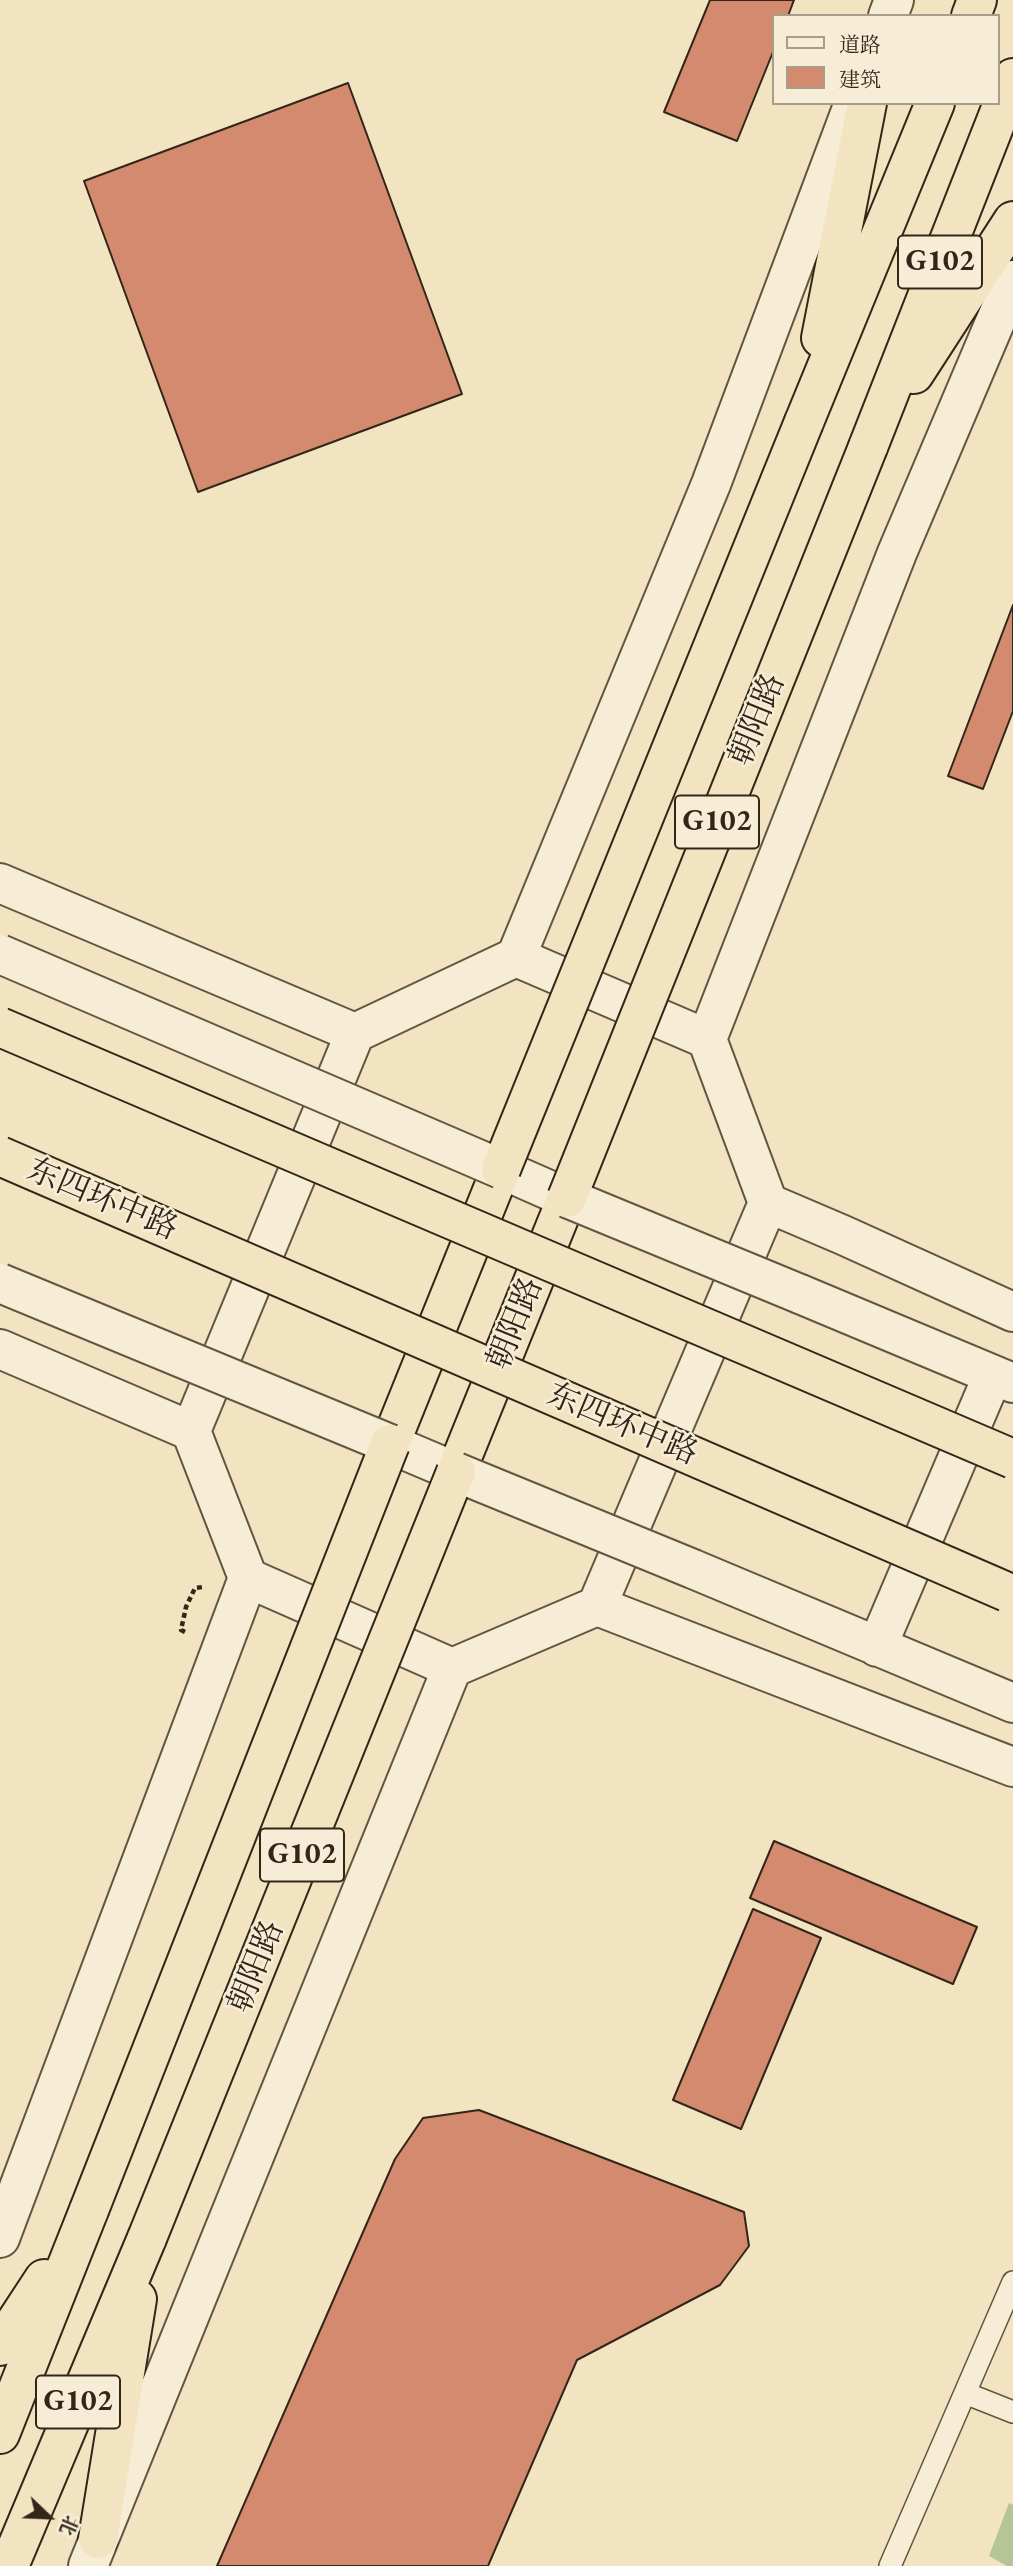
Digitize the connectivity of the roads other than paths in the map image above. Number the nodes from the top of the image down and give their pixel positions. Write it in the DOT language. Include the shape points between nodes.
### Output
graph roads {
  1 [pos="1013,78"];
  2 [pos="853,105"];
  3 [pos="867,105"];
  4 [pos="934,105"];
  5 [pos="1013,221"];
  6 [pos="1013,280"];
  7 [pos="804,422"];
  8 [pos="868,447"];
  9 [pos="0,883"];
  10 [pos="0,954"];
  11 [pos="516,957"];
  12 [pos="0,1027"];
  13 [pos="355,1033"];
  14 [pos="707,1039"];
  15 [pos="0,1156"];
  16 [pos="500,1169"];
  17 [pos="567,1198"];
  18 [pos="768,1203"];
  19 [pos="0,1283"];
  20 [pos="1013,1312"];
  21 [pos="0,1349"];
  22 [pos="1003,1379"];
  23 [pos="191,1431"];
  24 [pos="390,1444"];
  25 [pos="1013,1459"];
  26 [pos="456,1472"];
  27 [pos="248,1578"];
  28 [pos="1010,1593"];
  29 [pos="597,1606"];
  30 [pos="877,1647"];
  31 [pos="452,1668"];
  32 [pos="1013,1703"];
  33 [pos="1013,1767"];
  34 [pos="89,2210"];
  35 [pos="0,2238"];
  36 [pos="147,2238"];
  37 [pos="1013,2282"];
  38 [pos="0,2346"];
  39 [pos="965,2393"];
  40 [pos="1013,2412"];
  41 [pos="0,2434"];
  42 [pos="93,2552"];
  43 [pos="9,2566"];
  44 [pos="890,2566"];
  1 -- 8 [label="highway, 朝阳路 / G102"];
  2 -- 11 [label="street" via="711,484"];
  3 -- 7 [label="highway"];
  4 -- 7 [label="highway, G102"];
  5 -- 8 [label="highway"];
  6 -- 14 [label="street" via="897,553"];
  7 -- 16 [label="highway, G102, bridge"];
  8 -- 17 [label="highway, 朝阳路 / G102, bridge"];
  9 -- 13 [label="street"];
  10 -- 16 [label="street, bridge"];
  11 -- 13 [label="street"];
  11 -- 14 [label="street"];
  12 -- 25 [label="highway, bridge"];
  13 -- 23 [label="street"];
  14 -- 18 [label="street"];
  15 -- 28 [label="highway, 东四环中路, bridge"];
  16 -- 17 [label="street"];
  16 -- 24 [label="highway, G102, bridge"];
  17 -- 22 [label="street, bridge"];
  17 -- 26 [label="highway, 朝阳路 / G102, bridge"];
  18 -- 20 [label="street"];
  18 -- 29 [label="street"];
  19 -- 24 [label="street, bridge"];
  21 -- 23 [label="street"];
  22 -- 30 [label="street"];
  23 -- 27 [label="street"];
  24 -- 26 [label="street"];
  24 -- 34 [label="highway, G102, bridge"];
  26 -- 30 [label="street, bridge"];
  26 -- 36 [label="highway, 朝阳路 / G102, bridge"];
  27 -- 31 [label="street"];
  27 -- 35 [label="street"];
  29 -- 31 [label="street"];
  29 -- 33 [label="street"];
  30 -- 32 [label="street"];
  31 -- 42 [label="street"];
  34 -- 38 [label="highway"];
  34 -- 41 [label="highway, G102"];
  36 -- 42 [label="highway"];
  36 -- 43 [label="highway, 朝阳路 / G102"];
  37 -- 39 [label="lane"];
  39 -- 40 [label="lane"];
  39 -- 44 [label="lane"];
}
